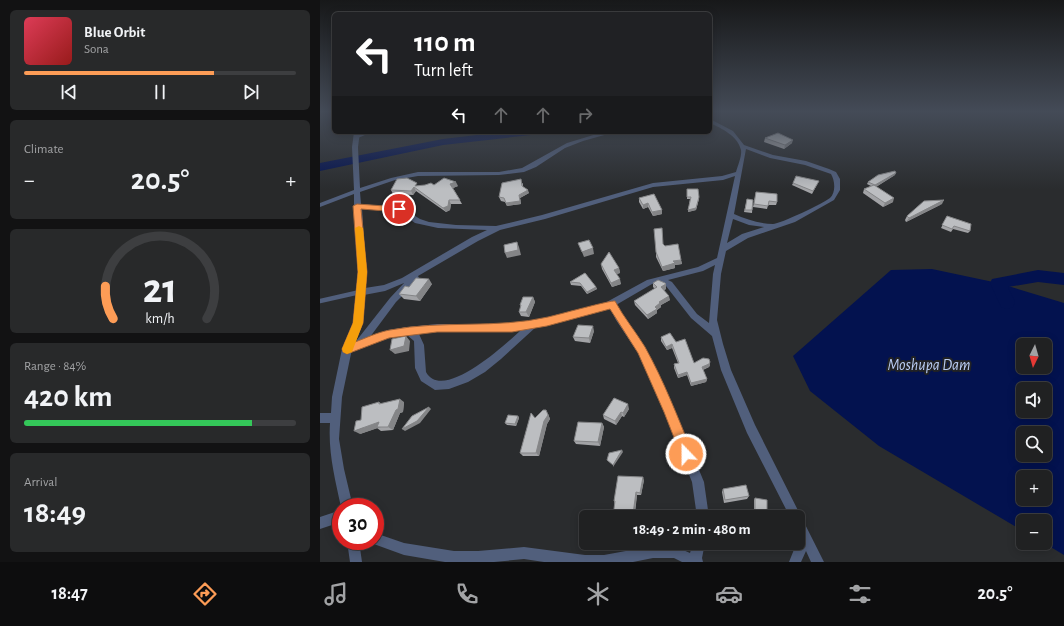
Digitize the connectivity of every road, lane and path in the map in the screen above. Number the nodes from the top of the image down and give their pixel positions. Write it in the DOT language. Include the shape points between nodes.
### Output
graph roads {
  1 [pos="357,137"];
  2 [pos="593,137"];
  3 [pos="735,137"];
  4 [pos="743,146"];
  5 [pos="739,173"];
  6 [pos="357,192"];
  7 [pos="320,205"];
  8 [pos="357,206"];
  9 [pos="730,215"];
  10 [pos="776,226"];
  11 [pos="498,228"];
  12 [pos="722,250"];
  13 [pos="720,260"];
  14 [pos="423,271"];
  15 [pos="657,280"];
  16 [pos="361,292"];
  17 [pos="320,301"];
  18 [pos="612,304"];
  19 [pos="534,324"];
  20 [pos="408,331"];
  21 [pos="716,334"];
  22 [pos="358,345"];
  23 [pos="347,349"];
  24 [pos="320,418"];
  25 [pos="335,418"];
  26 [pos="345,498"];
  27 [pos="702,510"];
  28 [pos="792,510"];
  29 [pos="332,519"];
  30 [pos="320,523"];
  31 [pos="806,537"];
  32 [pos="384,542"];
  33 [pos="354,550"];
  34 [pos="698,550"];
  35 [pos="356,562"];
  36 [pos="695,562"];
  37 [pos="795,562"];
  38 [pos="818,562"];
  1 -- 6 [label="street"];
  2 -- 6 [label="street" via="564,147 525,170 506,173 416,175"];
  3 -- 4 [label="street"];
  4 -- 5 [label="street"];
  4 -- 10 [label="street" via="772,157 827,170 834,173 837,179 837,190 832,199 794,220"];
  5 -- 9 [label="street"];
  5 -- 11 [label="street" via="722,178 653,185"];
  6 -- 7 [label="street"];
  6 -- 8 [label="street"];
  8 -- 11 [label="street" via="399,209 423,223"];
  8 -- 16 [label="street"];
  9 -- 10 [label="street" via="751,223"];
  9 -- 12 [label="street"];
  10 -- 12 [label="street" via="745,236"];
  11 -- 14 [label="street" via="474,239"];
  12 -- 13 [label="street"];
  13 -- 15 [label="street" via="708,266"];
  13 -- 21 [label="street" via="713,320"];
  14 -- 16 [label="street" via="385,288"];
  14 -- 22 [label="street" via="393,300"];
  15 -- 18 [label="street"];
  15 -- 21 [label="street" via="669,284 694,316"];
  16 -- 17 [label="lane"];
  16 -- 23 [label="street" via="358,323"];
  18 -- 19 [label="street"];
  18 -- 27 [label="street" via="642,350 669,410 698,482"];
  19 -- 20 [label="street" via="512,328 437,328"];
  19 -- 20 [label="street" via="484,368 462,380 445,385 433,385 424,378 419,367 416,336"];
  20 -- 22 [label="street" via="388,334"];
  21 -- 28 [label="street" via="726,370 748,422"];
  22 -- 23 [label="street"];
  23 -- 25 [label="street"];
  24 -- 25 [label="street"];
  25 -- 26 [label="street" via="334,439"];
  29 -- 30 [label="street"];
  31 -- 37 [label="street"];
  31 -- 38 [label="street"];
  32 -- 36 [label="street" via="404,549 454,557 524,552 604,562 653,552 674,552"];
  33 -- 35 [label="street"];
  34 -- 36 [label="street"];
}
